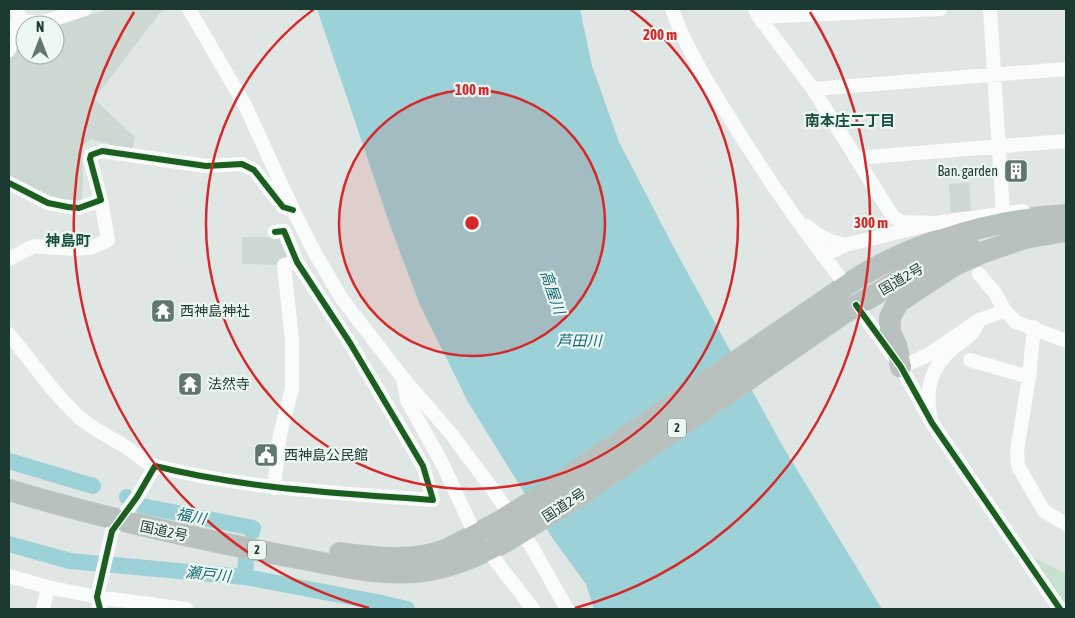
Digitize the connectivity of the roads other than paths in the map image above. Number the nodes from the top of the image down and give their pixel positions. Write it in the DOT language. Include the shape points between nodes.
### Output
graph roads {
  1 [pos="85,9"];
  2 [pos="189,9"];
  3 [pos="672,9"];
  4 [pos="940,9"];
  5 [pos="990,9"];
  6 [pos="18,13"];
  7 [pos="757,13"];
  8 [pos="9,50"];
  9 [pos="1066,69"];
  10 [pos="990,75"];
  11 [pos="813,90"];
  12 [pos="1066,141"];
  13 [pos="994,147"];
  14 [pos="855,158"];
  15 [pos="9,183"];
  16 [pos="101,200"];
  17 [pos="787,206"];
  18 [pos="1066,206"];
  19 [pos="293,210"];
  20 [pos="1004,213"];
  21 [pos="1066,215"];
  22 [pos="936,223"];
  23 [pos="1066,229"];
  24 [pos="274,232"];
  25 [pos="845,245"];
  26 [pos="823,256"];
  27 [pos="9,259"];
  28 [pos="297,262"];
  29 [pos="979,274"];
  30 [pos="840,290"];
  31 [pos="342,299"];
  32 [pos="852,308"];
  33 [pos="1005,312"];
  34 [pos="979,320"];
  35 [pos="1034,327"];
  36 [pos="9,334"];
  37 [pos="1066,341"];
  38 [pos="970,360"];
  39 [pos="901,367"];
  40 [pos="1029,377"];
  41 [pos="403,378"];
  42 [pos="932,423"];
  43 [pos="422,426"];
  44 [pos="155,466"];
  45 [pos="9,479"];
  46 [pos="274,488"];
  47 [pos="9,490"];
  48 [pos="433,500"];
  49 [pos="125,514"];
  50 [pos="1066,524"];
  51 [pos="475,534"];
  52 [pos="488,551"];
  53 [pos="9,576"];
  54 [pos="48,587"];
  55 [pos="98,599"];
  56 [pos="43,609"];
  57 [pos="182,609"];
  58 [pos="533,609"];
  59 [pos="567,609"];
  60 [pos="1060,609"];
  1 -- 6 [label="street" via="37,24 26,22"];
  2 -- 19 [label="street" via="246,107"];
  3 -- 17 [label="street" via="718,100"];
  4 -- 7 [label="street"];
  5 -- 10 [label="street"];
  6 -- 8 [label="street"];
  7 -- 11 [label="street"];
  9 -- 10 [label="street"];
  10 -- 11 [label="street"];
  10 -- 13 [label="street"];
  11 -- 14 [label="street"];
  12 -- 13 [label="street"];
  13 -- 14 [label="street"];
  13 -- 20 [label="street"];
  14 -- 22 [label="street" via="894,217 902,222"];
  15 -- 16 [label="street" via="48,202 68,207 79,208"];
  16 -- 19 [label="street" via="90,159 91,155 102,151 206,166 242,164 254,170 283,207"];
  16 -- 27 [label="street" via="108,240 90,248 34,246"];
  17 -- 25 [label="street" via="812,232 829,242"];
  17 -- 26 [label="street"];
  18 -- 20 [label="street"];
  19 -- 31 [label="street"];
  20 -- 22 [label="street"];
  21 -- 30 [label="highway, 国道2号 / 2" via="1040,216 964,232 899,255"];
  22 -- 25 [label="street"];
  23 -- 32 [label="highway, 国道2号 / 2" via="990,239 945,253"];
  23 -- 39 [label="highway" via="981,253 953,266 898,302 890,317 890,332"];
  24 -- 28 [label="street" via="284,231"];
  25 -- 26 [label="street"];
  26 -- 30 [label="street"];
  28 -- 31 [label="street" via="332,296"];
  28 -- 46 [label="street" via="284,265 292,340 292,389 280,434"];
  28 -- 48 [label="street" via="410,442 423,466"];
  29 -- 33 [label="street"];
  30 -- 51 [label="highway, 国道2号 / 2, bridge" via="544,494"];
  31 -- 41 [label="street"];
  32 -- 39 [label="street"];
  32 -- 52 [label="highway, 国道2号 / 2, bridge" via="576,498"];
  33 -- 34 [label="street"];
  33 -- 35 [label="street" via="1016,322"];
  34 -- 39 [label="street" via="928,355"];
  34 -- 42 [label="street" via="974,331 942,358 932,374 928,392"];
  35 -- 37 [label="street"];
  35 -- 40 [label="street"];
  36 -- 44 [label="street" via="78,416"];
  38 -- 40 [label="street"];
  39 -- 42 [label="street"];
  40 -- 50 [label="street" via="1016,451 1018,466 1044,511"];
  41 -- 43 [label="street" via="407,400"];
  41 -- 59 [label="street" via="493,490 533,549"];
  42 -- 60 [label="street"];
  43 -- 48 [label="street" via="423,450 442,497"];
  43 -- 51 [label="street"];
  44 -- 46 [label="street" via="192,476"];
  44 -- 49 [label="street"];
  45 -- 49 [label="highway, 国道2号 / 2"];
  46 -- 48 [label="street"];
  47 -- 49 [label="highway, 国道2号 / 2"];
  49 -- 51 [label="highway, 国道2号 / 2" via="314,549 386,557 428,555"];
  49 -- 52 [label="highway, 国道2号 / 2" via="276,554 381,572 444,567"];
  49 -- 55 [label="street"];
  51 -- 52 [label="street"];
  52 -- 58 [label="street"];
  53 -- 54 [label="street"];
  54 -- 55 [label="street"];
  54 -- 56 [label="street"];
  55 -- 57 [label="street"];
}
